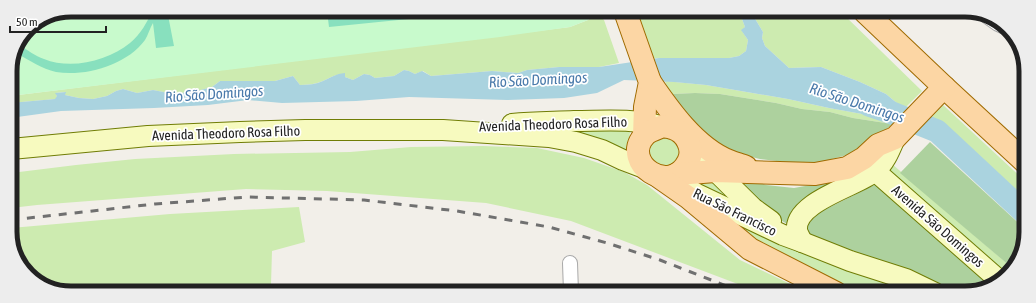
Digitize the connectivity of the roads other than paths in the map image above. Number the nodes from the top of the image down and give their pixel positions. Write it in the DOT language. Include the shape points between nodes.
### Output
graph roads {
  1 [pos="626,17"];
  2 [pos="869,17"];
  3 [pos="650,82"];
  4 [pos="938,94"];
  5 [pos="650,128"];
  6 [pos="443,130"];
  7 [pos="895,138"];
  8 [pos="691,147"];
  9 [pos="17,148"];
  10 [pos="1019,157"];
  11 [pos="715,171"];
  12 [pos="875,171"];
  13 [pos="763,172"];
  14 [pos="662,174"];
  15 [pos="802,242"];
  16 [pos="570,263"];
  17 [pos="995,277"];
  18 [pos="571,286"];
  19 [pos="822,286"];
  20 [pos="922,286"];
  1 -- 3 [label="main road"];
  2 -- 4 [label="main road"];
  3 -- 5 [label="main road"];
  3 -- 13 [label="main road" via="680,122 708,148 728,161"];
  4 -- 7 [label="main road"];
  4 -- 10 [label="main road"];
  5 -- 6 [label="main road, Avenida Theodoro Rosa Filho" via="627,120 535,122"];
  5 -- 8 [label="main road" via="673,128 681,133"];
  5 -- 14 [label="main road" via="639,144 640,161"];
  6 -- 9 [label="main road, Avenida Theodoro Rosa Filho" via="232,132 148,136"];
  6 -- 14 [label="main road, Avenida Theodoro Rosa Filho" via="569,140"];
  7 -- 12 [label="main road" via="887,156"];
  7 -- 13 [label="main road" via="878,145 864,158 847,168 833,172 799,175"];
  8 -- 11 [label="main road, Rua São Francisco"];
  8 -- 14 [label="main road" via="691,158 682,171"];
  11 -- 13 [label="main road"];
  11 -- 14 [label="main road"];
  11 -- 15 [label="main road, Rua São Francisco" via="753,208 789,230"];
  12 -- 15 [label="main road" via="820,200 805,212 797,231"];
  12 -- 17 [label="main road, Avenida São Domingos"];
  14 -- 15 [label="main road, Rua São Francisco" via="704,198"];
  14 -- 19 [label="main road" via="750,249"];
  15 -- 20 [label="main road, Rua São Francisco" via="850,261 906,278"];
  16 -- 18 [label="street"];
}
